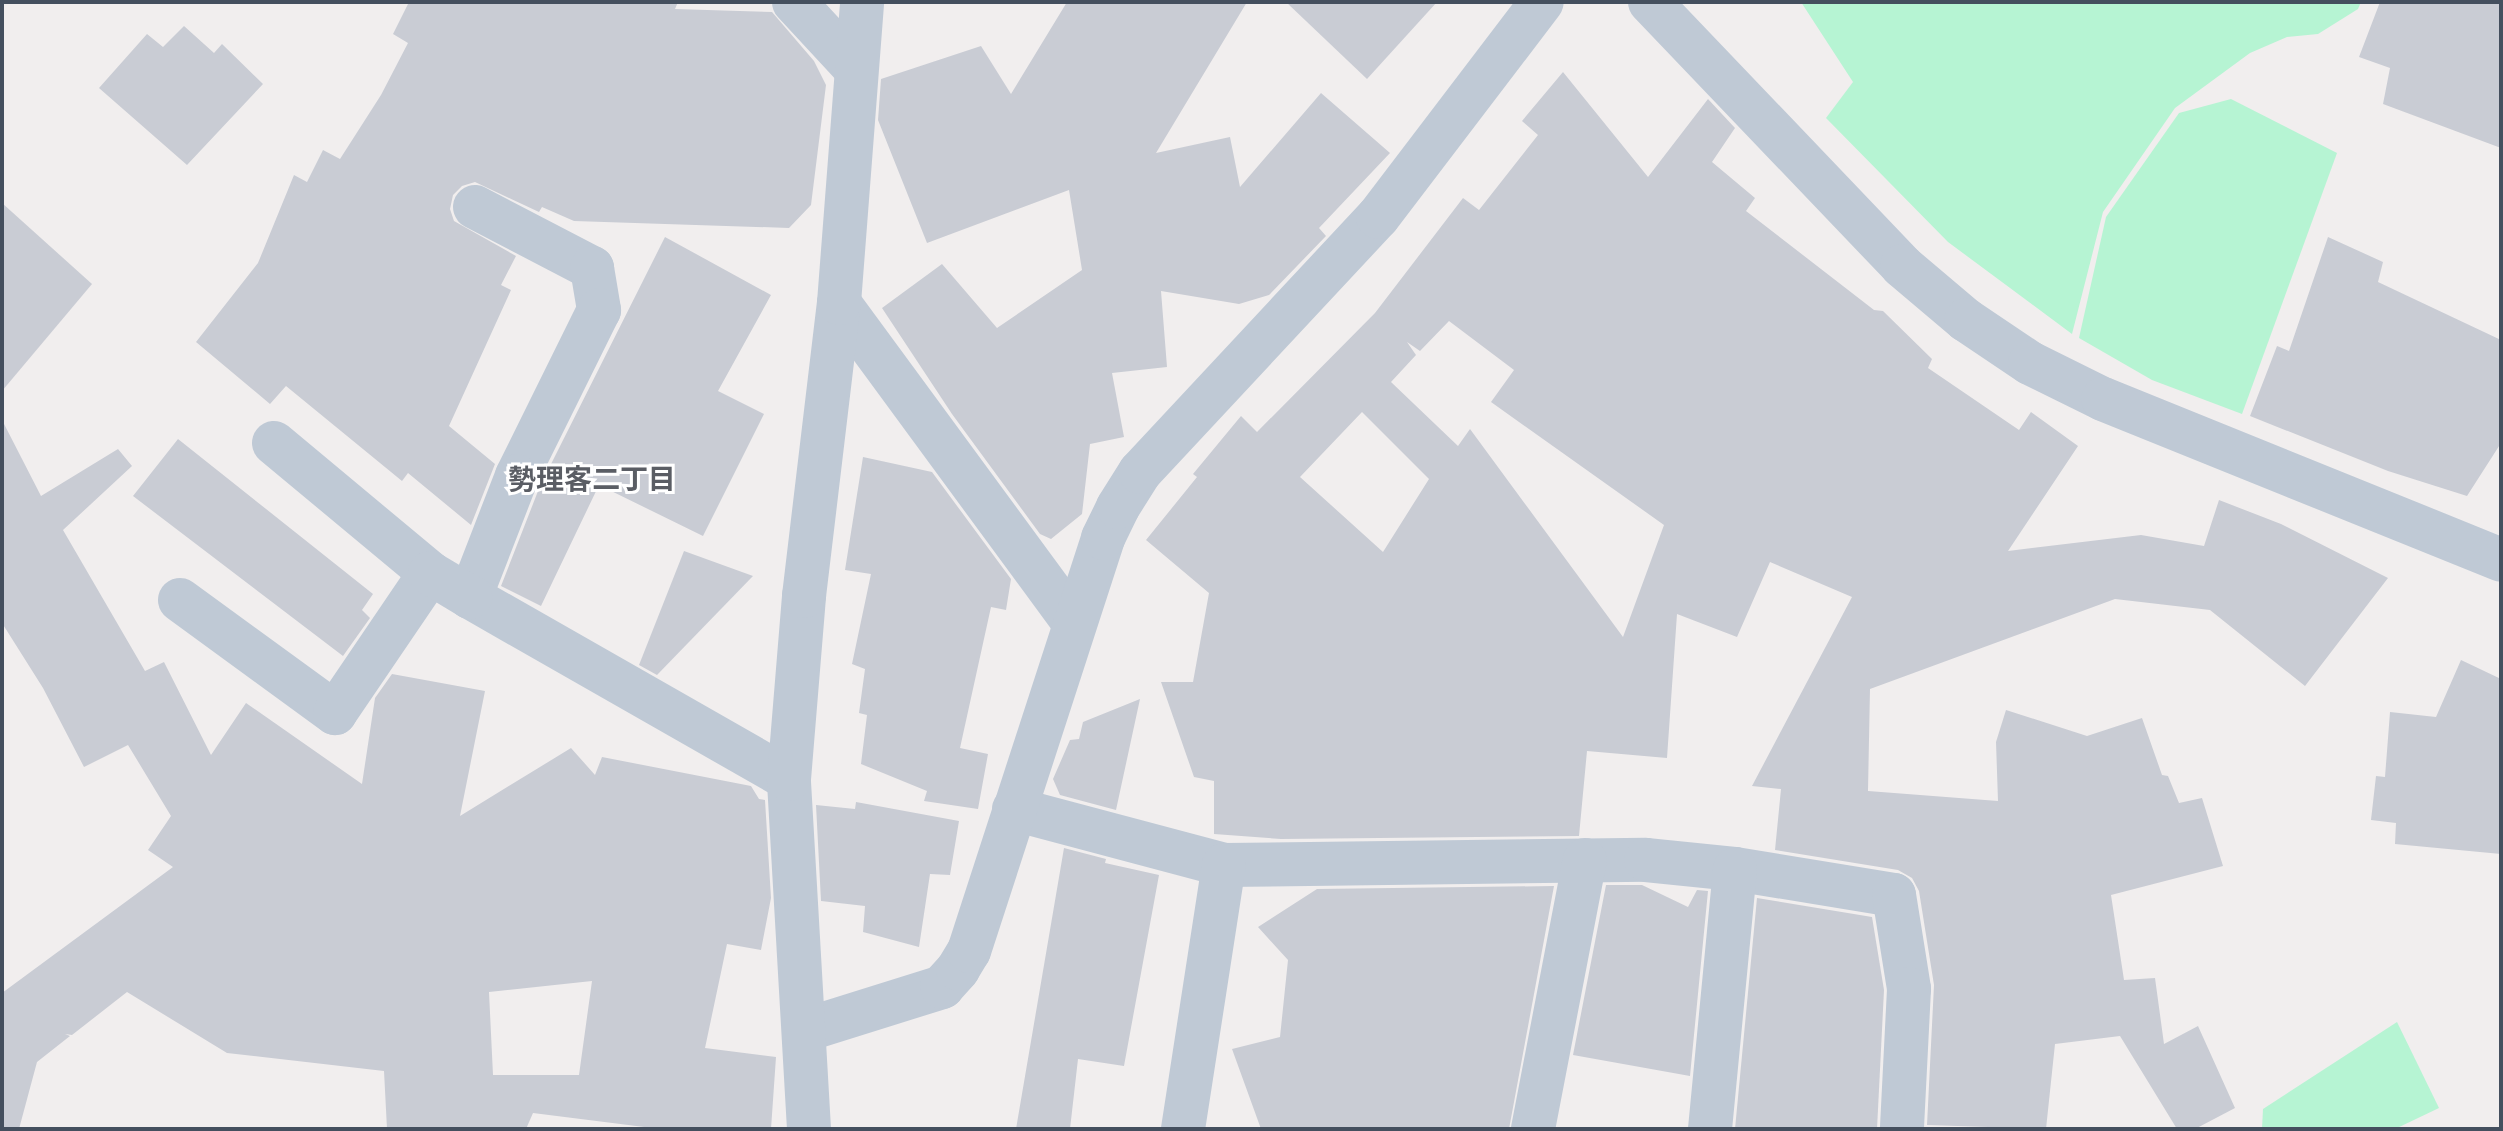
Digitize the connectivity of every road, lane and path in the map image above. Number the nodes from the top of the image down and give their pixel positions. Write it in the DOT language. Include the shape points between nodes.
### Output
graph roads {
  1 [pos="794,2"];
  2 [pos="862,2"];
  3 [pos="1542,2"];
  4 [pos="1650,2"];
  5 [pos="856,69"];
  6 [pos="475,207"];
  7 [pos="839,303"];
  8 [pos="274,443"];
  9 [pos="2501,560"];
  10 [pos="430,573"];
  11 [pos="470,597"];
  12 [pos="180,600"];
  13 [pos="1075,624"];
  14 [pos="789,779"];
  15 [pos="1014,809"];
  16 [pos="1585,860"];
  17 [pos="1224,865"];
  18 [pos="1735,869"];
  19 [pos="805,1030"];
  20 [pos="809,1129"];
  21 [pos="1183,1129"];
  22 [pos="1533,1129"];
  23 [pos="1710,1129"];
  24 [pos="1902,1129"];
  1 -- 5 [label="street"];
  2 -- 5 [label="street"];
  3 -- 13 [label="street" via="1378,217 1140,472 1103,538"];
  4 -- 9 [label="street" via="1902,266 1966,320 2030,363 2103,399"];
  5 -- 7 [label="street"];
  6 -- 11 [label="street" via="592,268 599,310 517,476"];
  7 -- 13 [label="street"];
  7 -- 14 [label="street" via="804,596"];
  8 -- 10 [label="street"];
  10 -- 11 [label="street"];
  10 -- 12 [label="street" via="335,713"];
  11 -- 14 [label="street"];
  13 -- 15 [label="street"];
  14 -- 19 [label="street"];
  15 -- 17 [label="street"];
  15 -- 19 [label="street" via="969,951 942,987"];
  16 -- 17 [label="street"];
  16 -- 18 [label="street"];
  16 -- 22 [label="street"];
  17 -- 21 [label="street"];
  18 -- 23 [label="street"];
  18 -- 24 [label="street" via="1894,895 1909,989"];
  19 -- 20 [label="street"];
}
